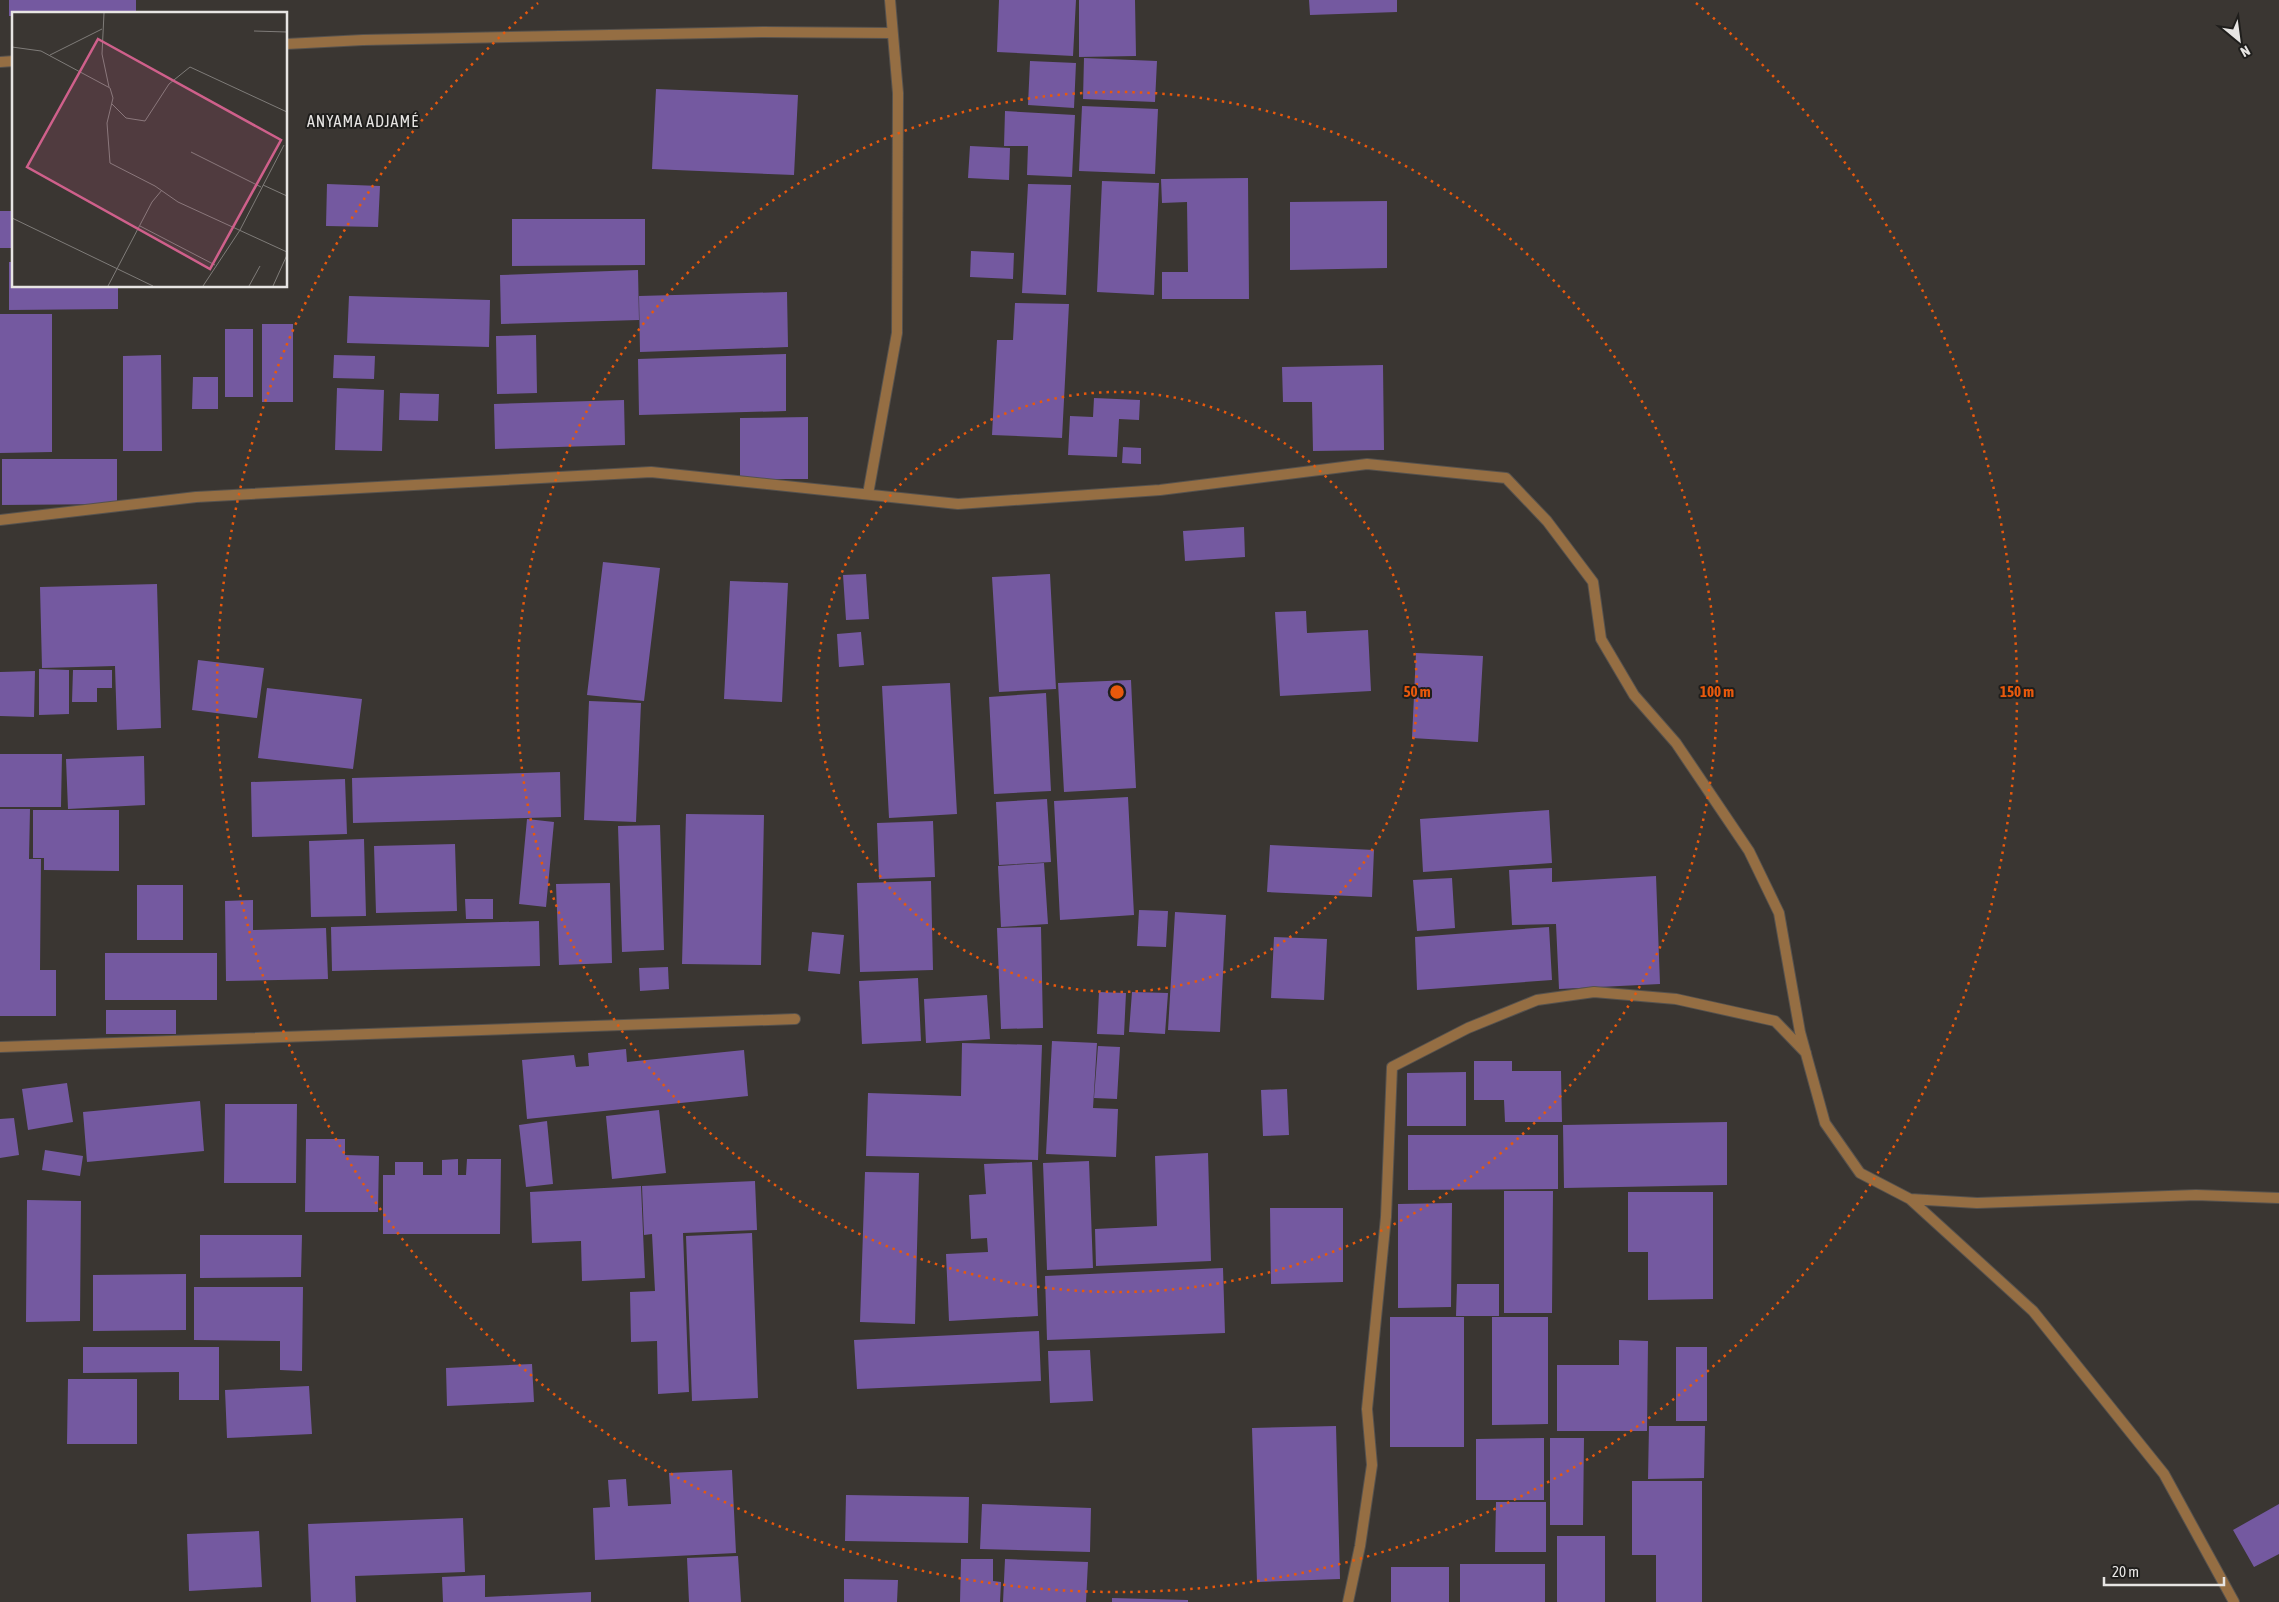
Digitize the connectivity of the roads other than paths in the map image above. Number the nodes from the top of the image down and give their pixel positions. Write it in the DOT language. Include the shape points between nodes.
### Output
graph roads {
  1 [pos="890,0"];
  2 [pos="892,33"];
  3 [pos="288,44"];
  4 [pos="868,494"];
  5 [pos="0,520"];
  6 [pos="795,1019"];
  7 [pos="0,1047"];
  8 [pos="1806,1054"];
  9 [pos="2279,1198"];
  10 [pos="1910,1199"];
  11 [pos="1348,1602"];
  12 [pos="2234,1602"];
  1 -- 2 [label="street"];
  2 -- 3 [label="street" via="742,32"];
  2 -- 4 [label="street" via="898,93 897,333"];
  4 -- 5 [label="street" via="651,472 196,497"];
  4 -- 8 [label="street" via="958,504 1160,490 1367,464 1506,478 1547,521 1593,582 1601,639 1634,695 1676,743 1749,851 1778,913"];
  6 -- 7 [label="street"];
  8 -- 10 [label="street" via="1825,1122 1860,1173"];
  8 -- 11 [label="street" via="1775,1021 1676,999 1594,992 1537,1000 1468,1028 1392,1067 1386,1217 1367,1410 1372,1465"];
  9 -- 10 [label="street" via="2196,1195 1977,1203"];
  10 -- 12 [label="street" via="2033,1311 2164,1474"];
}
